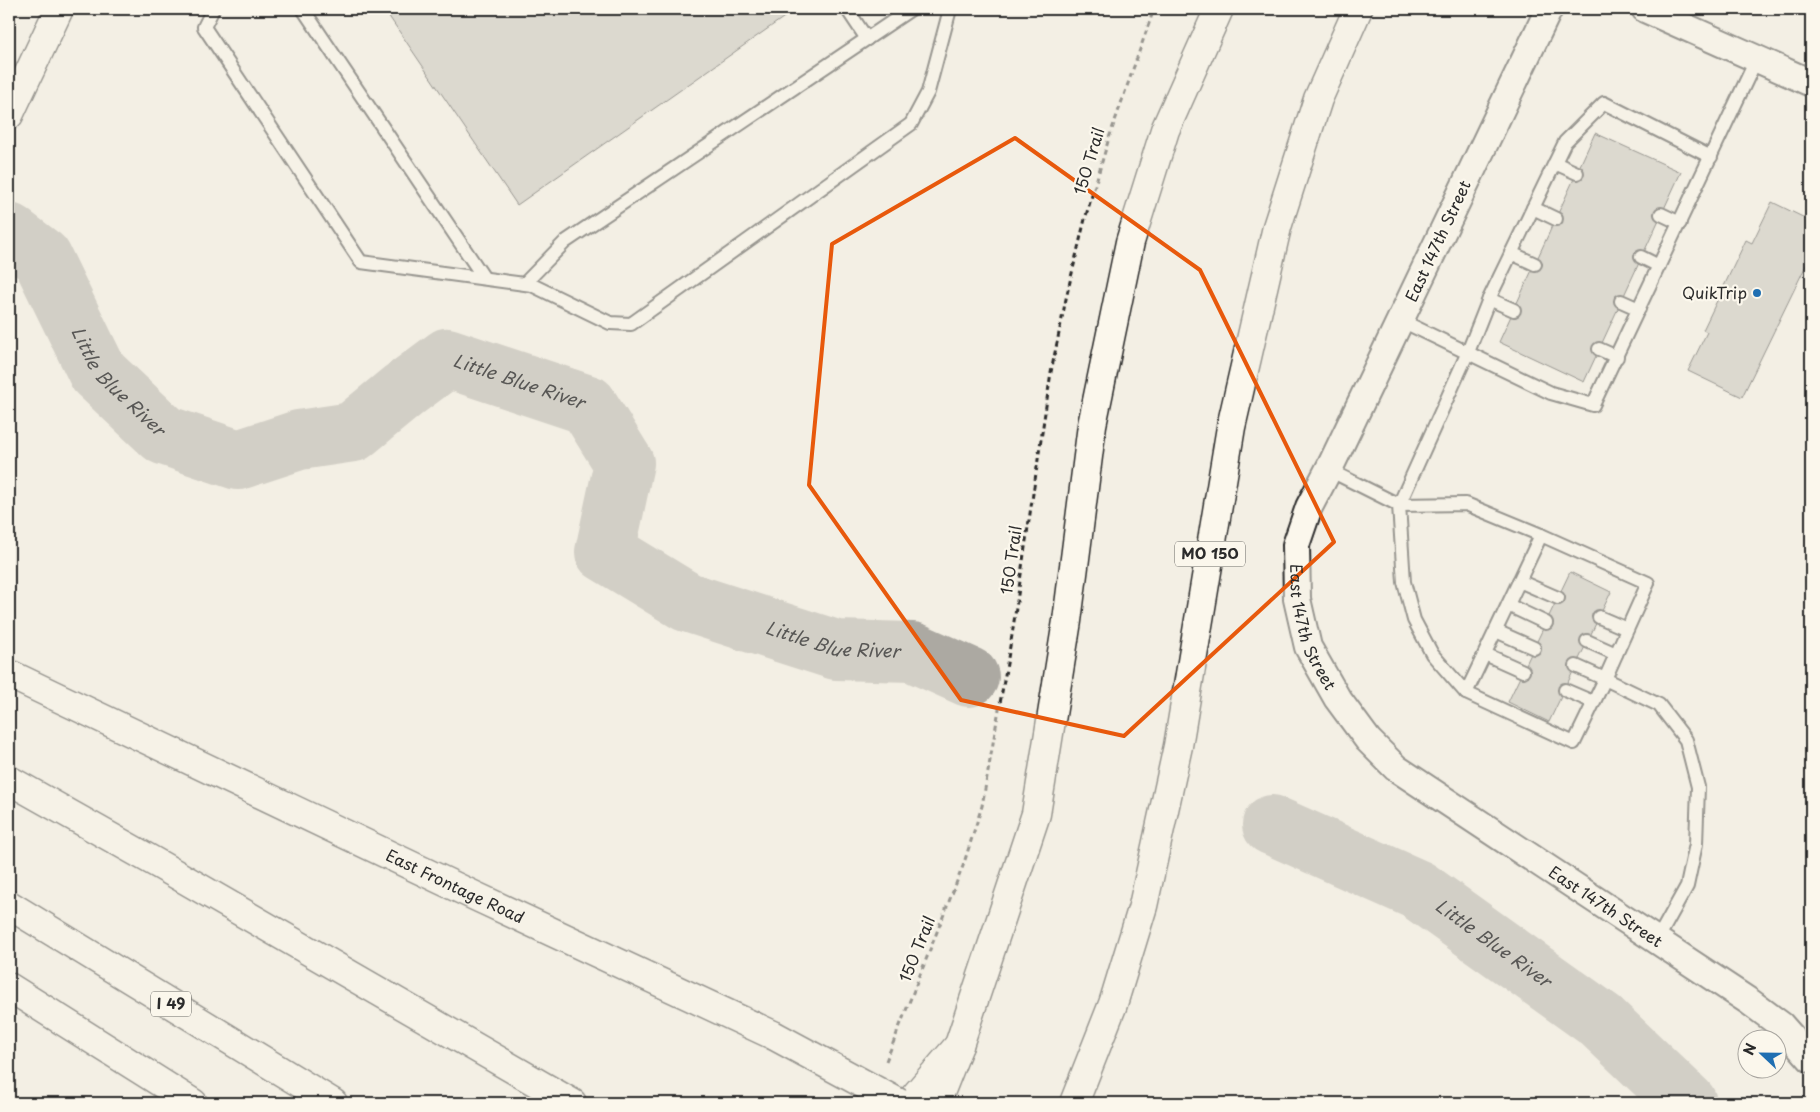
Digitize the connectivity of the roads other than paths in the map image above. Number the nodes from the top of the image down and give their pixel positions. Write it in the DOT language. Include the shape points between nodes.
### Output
graph roads {
  1 [pos="212,9"];
  2 [pos="303,9"];
  3 [pos="847,9"];
  4 [pos="911,9"];
  5 [pos="948,9"];
  6 [pos="1219,9"];
  7 [pos="1358,9"];
  8 [pos="1549,9"];
  9 [pos="1646,9"];
  10 [pos="56,17"];
  11 [pos="866,38"];
  12 [pos="1758,58"];
  13 [pos="1811,82"];
  14 [pos="9,115"];
  15 [pos="1712,157"];
  16 [pos="1555,163"];
  17 [pos="1576,174"];
  18 [pos="1533,208"];
  19 [pos="1661,214"];
  20 [pos="1556,219"];
  21 [pos="1680,223"];
  22 [pos="1511,253"];
  23 [pos="1641,257"];
  24 [pos="1535,264"];
  25 [pos="1659,266"];
  26 [pos="484,278"];
  27 [pos="525,284"];
  28 [pos="1489,299"];
  29 [pos="1621,301"];
  30 [pos="1639,309"];
  31 [pos="1514,310"];
  32 [pos="1400,320"];
  33 [pos="1599,349"];
  34 [pos="1468,352"];
  35 [pos="1616,356"];
  36 [pos="1329,470"];
  37 [pos="1399,504"];
  38 [pos="1541,535"];
  39 [pos="1519,581"];
  40 [pos="1558,598"];
  41 [pos="1508,605"];
  42 [pos="1599,617"];
  43 [pos="1546,623"];
  44 [pos="1627,629"];
  45 [pos="1496,631"];
  46 [pos="1587,641"];
  47 [pos="1534,648"];
  48 [pos="1485,654"];
  49 [pos="1616,654"];
  50 [pos="1576,666"];
  51 [pos="1523,671"];
  52 [pos="9,674"];
  53 [pos="1605,678"];
  54 [pos="1564,690"];
  55 [pos="1466,693"];
  56 [pos="1593,702"];
  57 [pos="9,780"];
  58 [pos="9,905"];
  59 [pos="1657,940"];
  60 [pos="9,987"];
  61 [pos="959,1045"];
  62 [pos="1811,1059"];
  63 [pos="193,1103"];
  64 [pos="333,1103"];
  65 [pos="572,1103"];
  66 [pos="899,1103"];
  67 [pos="909,1103"];
  68 [pos="936,1103"];
  69 [pos="1074,1103"];
  1 -- 26 [label="lane" via="204,27 361,262"];
  2 -- 26 [label="lane"];
  3 -- 11 [label="lane"];
  4 -- 11 [label="lane"];
  5 -- 27 [label="lane" via="928,92 911,124 631,324 610,322"];
  6 -- 61 [label="main road" via="1165,130 1130,242 1092,425 1067,621 1036,814"];
  7 -- 69 [label="main road, MO 150" via="1318,99 1277,227 1231,427 1178,746 1143,906 1113,1004"];
  8 -- 32 [label="street, East 147th Street"];
  9 -- 12 [label="street"];
  10 -- 14 [label="main road"];
  11 -- 27 [label="lane" via="565,242"];
  12 -- 13 [label="street"];
  12 -- 15 [label="lane"];
  15 -- 16 [label="lane" via="1604,103 1565,142"];
  15 -- 21 [label="lane"];
  16 -- 17 [label="lane"];
  16 -- 18 [label="lane"];
  18 -- 20 [label="lane"];
  18 -- 22 [label="lane"];
  19 -- 21 [label="lane"];
  21 -- 25 [label="lane"];
  22 -- 24 [label="lane"];
  22 -- 28 [label="lane"];
  23 -- 25 [label="lane"];
  25 -- 30 [label="lane"];
  26 -- 27 [label="lane"];
  28 -- 31 [label="lane"];
  28 -- 34 [label="lane"];
  29 -- 30 [label="lane"];
  30 -- 35 [label="lane"];
  32 -- 34 [label="lane"];
  32 -- 36 [label="street, East 147th Street"];
  33 -- 35 [label="lane"];
  34 -- 35 [label="lane" via="1551,393 1593,405"];
  34 -- 37 [label="lane"];
  36 -- 37 [label="lane"];
  36 -- 59 [label="street, East 147th Street" via="1309,507 1296,546 1297,599 1308,647 1337,698 1368,740 1396,768"];
  37 -- 38 [label="lane" via="1466,504"];
  37 -- 55 [label="lane" via="1404,582 1414,620 1432,654"];
  38 -- 39 [label="lane"];
  38 -- 44 [label="lane" via="1648,583"];
  39 -- 40 [label="lane"];
  39 -- 41 [label="lane"];
  41 -- 43 [label="lane"];
  41 -- 45 [label="lane"];
  42 -- 44 [label="lane"];
  44 -- 49 [label="lane"];
  45 -- 47 [label="lane"];
  45 -- 48 [label="lane"];
  46 -- 49 [label="lane"];
  48 -- 51 [label="lane"];
  48 -- 55 [label="lane"];
  49 -- 53 [label="lane"];
  50 -- 53 [label="lane"];
  52 -- 66 [label="main road, East Frontage Road, bridge" via="774,1035"];
  53 -- 56 [label="lane"];
  53 -- 59 [label="lane" via="1659,705 1686,740 1698,787 1696,844 1687,886"];
  54 -- 56 [label="lane"];
  55 -- 56 [label="lane" via="1574,743"];
  57 -- 65 [label="main road"];
  58 -- 64 [label="main road, I 49"];
  59 -- 62 [label="street, East 147th Street" via="1781,1025"];
  60 -- 63 [label="main road"];
  61 -- 67 [label="main road"];
  61 -- 68 [label="main road"];
}
